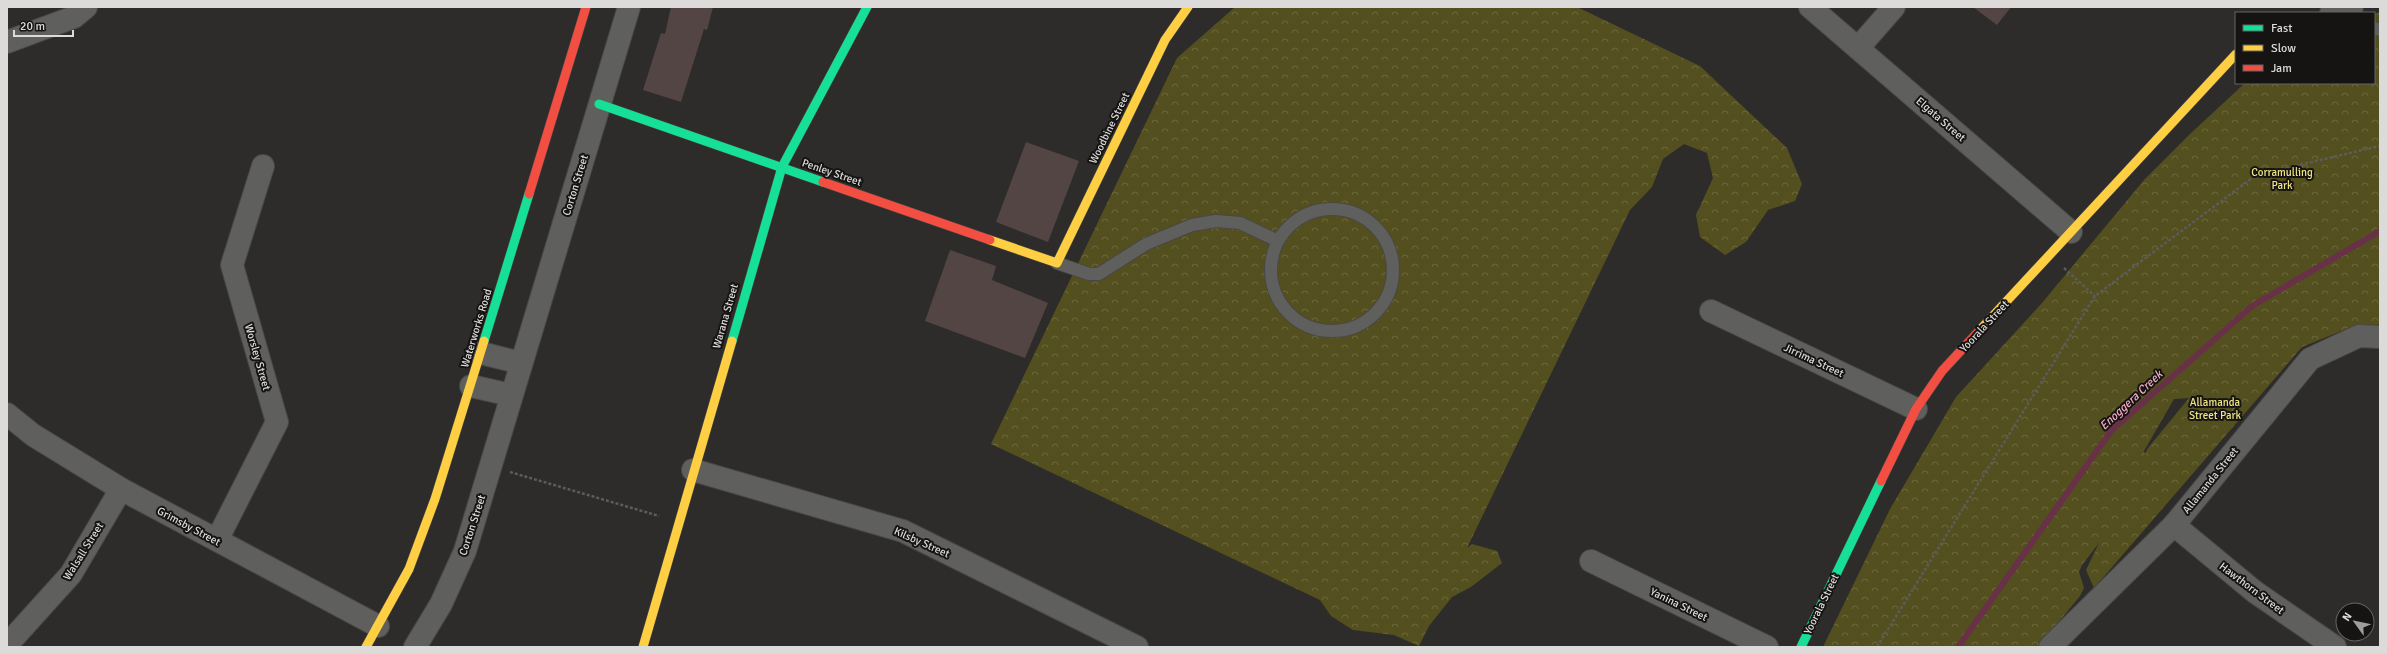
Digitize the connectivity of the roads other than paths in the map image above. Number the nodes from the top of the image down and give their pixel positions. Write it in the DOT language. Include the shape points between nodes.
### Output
graph roads {
  1 [pos="86,7"];
  2 [pos="586,7"];
  3 [pos="629,7"];
  4 [pos="867,7"];
  5 [pos="1188,7"];
  6 [pos="1810,7"];
  7 [pos="1894,7"];
  8 [pos="2351,7"];
  9 [pos="2334,12"];
  10 [pos="7,42"];
  11 [pos="1858,48"];
  12 [pos="2235,55"];
  13 [pos="599,104"];
  14 [pos="263,166"];
  15 [pos="782,167"];
  16 [pos="2071,232"];
  17 [pos="1278,241"];
  18 [pos="1057,263"];
  19 [pos="1711,312"];
  20 [pos="2380,337"];
  21 [pos="481,353"];
  22 [pos="521,363"];
  23 [pos="471,386"];
  24 [pos="511,395"];
  25 [pos="1916,409"];
  26 [pos="7,414"];
  27 [pos="693,470"];
  28 [pos="121,489"];
  29 [pos="2174,525"];
  30 [pos="217,540"];
  31 [pos="1591,561"];
  32 [pos="378,626"];
  33 [pos="7,645"];
  34 [pos="366,647"];
  35 [pos="415,647"];
  36 [pos="643,647"];
  37 [pos="1137,647"];
  38 [pos="1767,647"];
  39 [pos="1801,647"];
  40 [pos="2050,647"];
  41 [pos="2335,647"];
  1 -- 10 [label="street" via="74,17"];
  2 -- 21 [label="street, Waterworks Road"];
  3 -- 13 [label="street, Corton Street"];
  4 -- 15 [label="street, Warana Street"];
  5 -- 18 [label="street, Woodbine Street" via="1165,40"];
  6 -- 11 [label="street, Elgata Street"];
  7 -- 11 [label="street"];
  8 -- 9 [label="street"];
  11 -- 16 [label="street, Elgata Street"];
  12 -- 16 [label="street, Yoorala Street"];
  13 -- 15 [label="street, Penley Street"];
  13 -- 22 [label="street, Corton Street"];
  14 -- 30 [label="street, Worsley Street" via="232,265 277,422"];
  15 -- 18 [label="street, Penley Street"];
  15 -- 27 [label="street, Warana Street"];
  16 -- 25 [label="street, Yoorala Street" via="1942,371"];
  17 -- 17 [label="lane" via="1291,225 1308,214 1329,209 1349,211 1368,220 1383,235 1391,254 1393,274 1388,294 1377,311 1362,323 1344,330 1324,331 1305,325 1289,314 1278,298 1272,279 1272,260"];
  17 -- 18 [label="lane" via="1240,223 1216,221 1192,225 1164,235 1099,274 1089,274"];
  19 -- 25 [label="street, Jirrima Street"];
  20 -- 29 [label="street, Allamanda Street" via="2359,336 2310,359"];
  21 -- 22 [label="street"];
  21 -- 23 [label="street, Waterworks Road"];
  22 -- 24 [label="street, Corton Street"];
  23 -- 24 [label="street"];
  23 -- 32 [label="street, Waterworks Road" via="436,499 409,569"];
  24 -- 35 [label="street, Corton Street" via="465,551 441,604"];
  25 -- 39 [label="street, Yoorala Street"];
  26 -- 28 [label="street, Grimsby Street" via="33,435"];
  27 -- 36 [label="street, Warana Street"];
  27 -- 37 [label="street, Kilsby Street" via="902,531"];
  28 -- 30 [label="street, Grimsby Street"];
  28 -- 33 [label="street, Walsall Street" via="71,574"];
  29 -- 40 [label="street, Allamanda Street"];
  29 -- 41 [label="street, Hawthorn Street" via="2255,592"];
  30 -- 32 [label="street, Grimsby Street"];
  31 -- 38 [label="street, Yanina Street"];
  32 -- 34 [label="street, Waterworks Road"];
}
